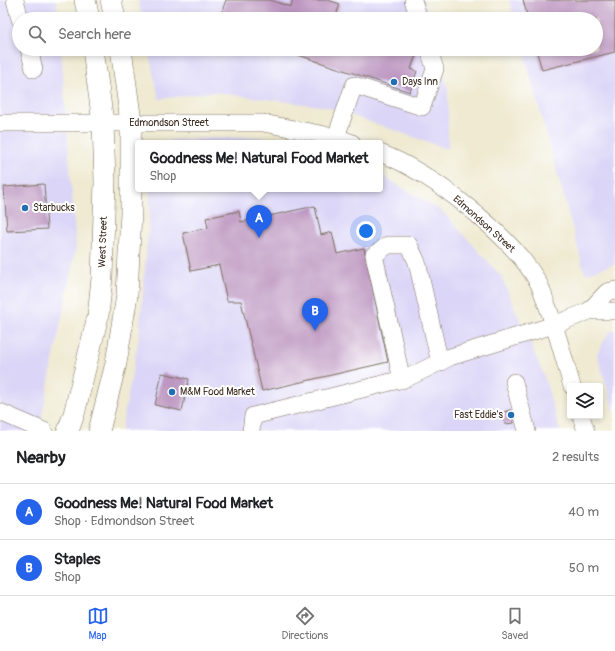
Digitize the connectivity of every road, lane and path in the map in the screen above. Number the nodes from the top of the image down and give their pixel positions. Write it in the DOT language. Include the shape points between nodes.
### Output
graph roads {
  1 [pos="15,0"];
  2 [pos="85,0"];
  3 [pos="111,0"];
  4 [pos="413,0"];
  5 [pos="18,12"];
  6 [pos="88,12"];
  7 [pos="114,12"];
  8 [pos="417,12"];
  9 [pos="31,56"];
  10 [pos="94,56"];
  11 [pos="122,56"];
  12 [pos="431,56"];
  13 [pos="34,69"];
  14 [pos="103,122"];
  15 [pos="131,122"];
  16 [pos="0,123"];
  17 [pos="336,137"];
  18 [pos="344,140"];
  19 [pos="383,154"];
  20 [pos="615,290"];
  21 [pos="615,310"];
  22 [pos="589,312"];
  23 [pos="554,325"];
  24 [pos="440,363"];
  25 [pos="402,380"];
  26 [pos="514,382"];
  27 [pos="571,383"];
  28 [pos="0,412"];
  29 [pos="582,419"];
  30 [pos="44,431"];
  31 [pos="68,431"];
  32 [pos="99,431"];
  33 [pos="251,431"];
  34 [pos="527,431"];
  35 [pos="586,431"];
  1 -- 5 [label="street"];
  2 -- 6 [label="main road"];
  3 -- 7 [label="main road"];
  4 -- 8 [label="street"];
  9 -- 13 [label="street"];
  10 -- 14 [label="main road, West Street"];
  11 -- 15 [label="main road"];
  12 -- 17 [label="street" via="435,69 422,107 354,85"];
  14 -- 15 [label="street, Edmondson Street"];
  14 -- 16 [label="street, Edmondson Street"];
  14 -- 31 [label="main road, West Street" via="104,228 98,316"];
  15 -- 17 [label="street, Edmondson Street" via="263,123"];
  15 -- 32 [label="main road" via="131,212 127,295 116,363"];
  17 -- 18 [label="street, Edmondson Street"];
  19 -- 23 [label="street, Edmondson Street" via="398,160 458,198 514,249 538,283"];
  20 -- 22 [label="street" via="607,292"];
  21 -- 22 [label="street"];
  22 -- 23 [label="street"];
  23 -- 24 [label="street" via="450,357"];
  23 -- 27 [label="street, Edmondson Street"];
  24 -- 25 [label="street"];
  24 -- 25 [label="street" via="417,262 409,245 388,244 374,254"];
  25 -- 33 [label="street" via="253,416"];
  26 -- 34 [label="street"];
  28 -- 30 [label="street"];
  29 -- 35 [label="street"];
}
